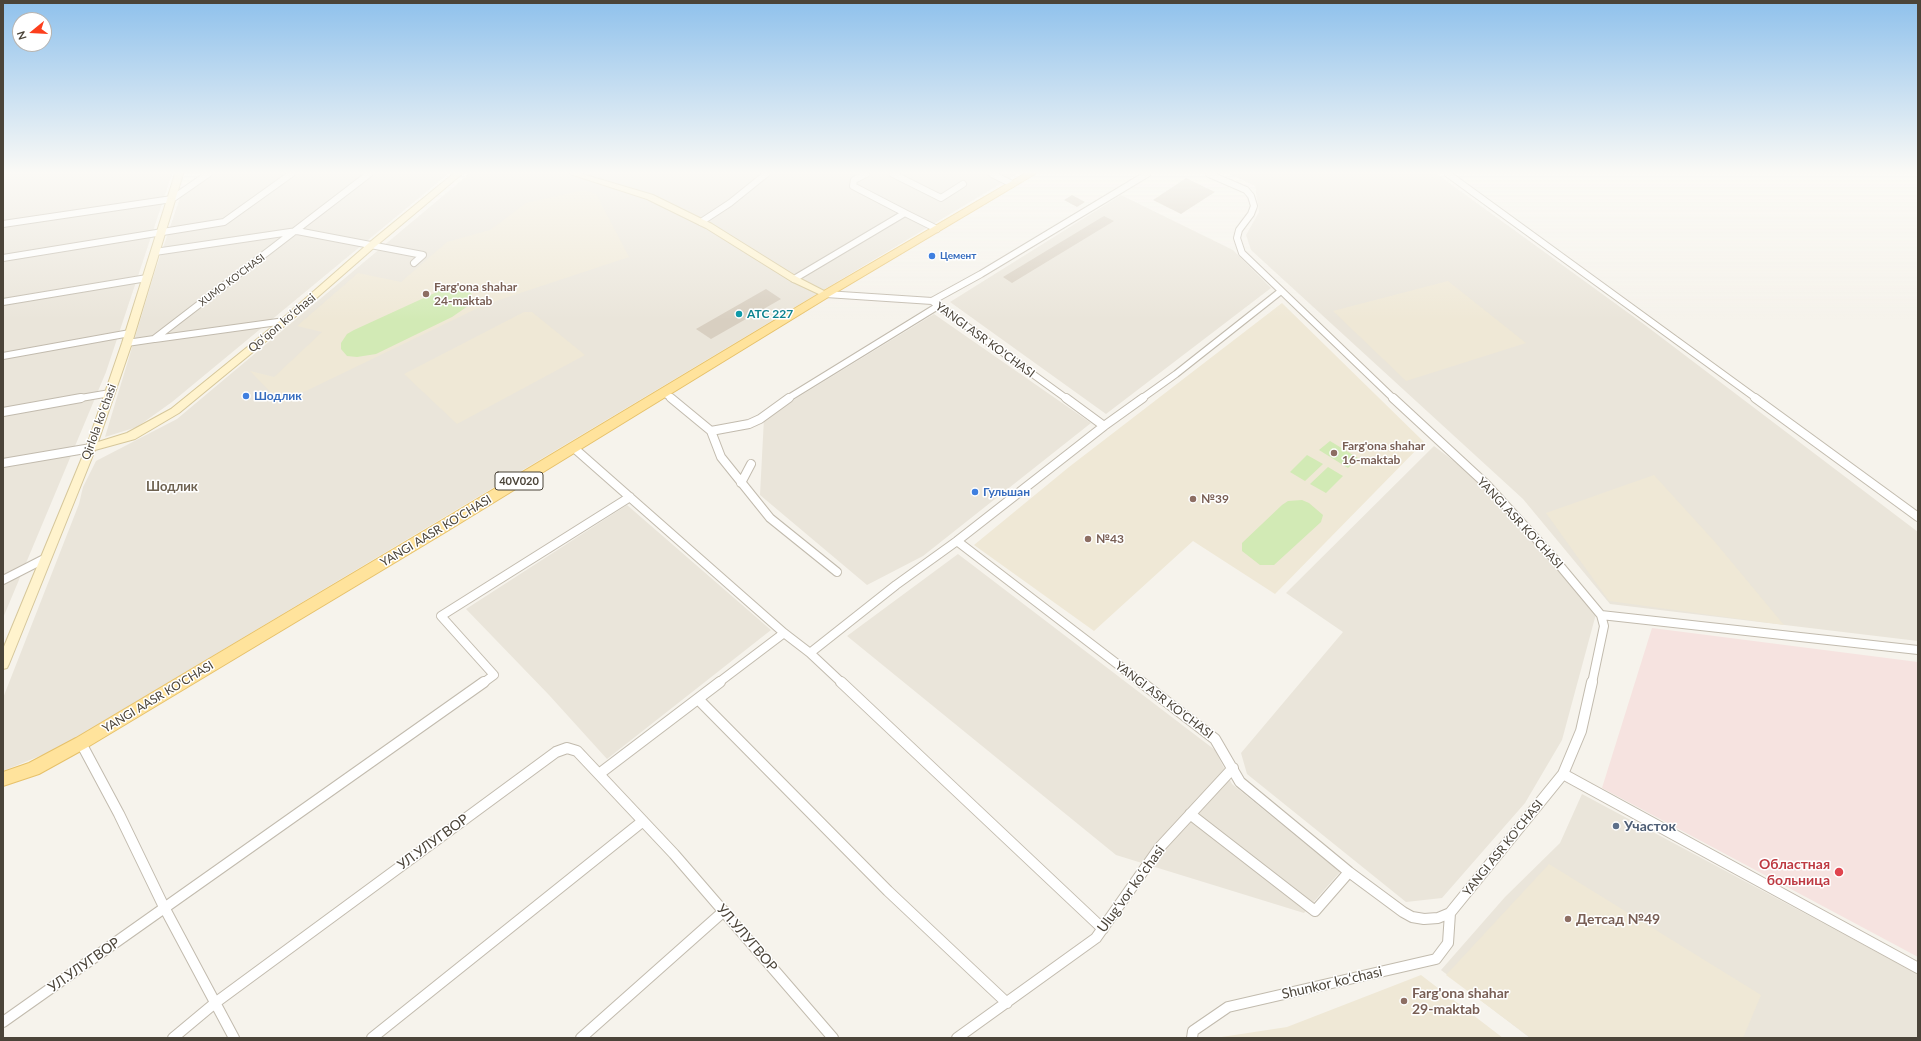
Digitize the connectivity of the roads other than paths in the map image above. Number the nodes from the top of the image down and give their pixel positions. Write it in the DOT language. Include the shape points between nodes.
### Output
graph roads {
  1 [pos="164,223"];
  2 [pos="220,223"];
  3 [pos="308,223"];
  4 [pos="399,223"];
  5 [pos="702,223"];
  6 [pos="889,223"];
  7 [pos="924,223"];
  8 [pos="948,223"];
  9 [pos="1067,223"];
  10 [pos="1245,223"];
  11 [pos="1515,223"];
  12 [pos="937,229"];
  13 [pos="297,231"];
  14 [pos="161,232"];
  15 [pos="373,244"];
  16 [pos="155,252"];
  17 [pos="3,258"];
  18 [pos="414,263"];
  19 [pos="147,278"];
  20 [pos="794,279"];
  21 [pos="1281,291"];
  22 [pos="826,294"];
  23 [pos="932,301"];
  24 [pos="3,302"];
  25 [pos="938,306"];
  26 [pos="285,321"];
  27 [pos="128,338"];
  28 [pos="154,339"];
  29 [pos="3,356"];
  30 [pos="663,392"];
  31 [pos="110,393"];
  32 [pos="3,412"];
  33 [pos="1104,426"];
  34 [pos="711,431"];
  35 [pos="90,448"];
  36 [pos="574,448"];
  37 [pos="3,463"];
  38 [pos="751,464"];
  39 [pos="741,483"];
  40 [pos="630,497"];
  41 [pos="1918,517"];
  42 [pos="957,541"];
  43 [pos="46,558"];
  44 [pos="836,572"];
  45 [pos="3,580"];
  46 [pos="1601,615"];
  47 [pos="784,633"];
  48 [pos="1918,650"];
  49 [pos="810,653"];
  50 [pos="3,663"];
  51 [pos="698,699"];
  52 [pos="81,743"];
  53 [pos="1233,768"];
  54 [pos="599,774"];
  55 [pos="1563,774"];
  56 [pos="3,780"];
  57 [pos="1190,814"];
  58 [pos="643,821"];
  59 [pos="1349,872"];
  60 [pos="164,907"];
  61 [pos="724,911"];
  62 [pos="1450,913"];
  63 [pos="1103,929"];
  64 [pos="1918,968"];
  65 [pos="215,1002"];
  66 [pos="1006,1003"];
  67 [pos="3,1022"];
  68 [pos="173,1038"];
  69 [pos="234,1038"];
  70 [pos="372,1038"];
  71 [pos="581,1038"];
  72 [pos="833,1038"];
  73 [pos="957,1038"];
  74 [pos="1192,1038"];
  1 -- 14 [label="street, Qirlola koʻchasi"];
  2 -- 14 [label="street"];
  3 -- 13 [label="street, XUMO KO'CHASI"];
  4 -- 15 [label="street, Qoʻqon koʻchasi"];
  5 -- 20 [label="street"];
  6 -- 20 [label="street"];
  7 -- 12 [label="street"];
  8 -- 12 [label="main road, YANGI AASR KO'CHASI / 40V020"];
  9 -- 23 [label="street"];
  10 -- 21 [label="street, YANGI ASR KO'CHASI" via="1237,238 1242,253"];
  11 -- 41 [label="street"];
  12 -- 22 [label="main road, YANGI AASR KO'CHASI / 40V020"];
  13 -- 15 [label="street"];
  13 -- 16 [label="street"];
  13 -- 28 [label="street, XUMO KO'CHASI"];
  14 -- 16 [label="street, Qirlola koʻchasi"];
  14 -- 17 [label="street"];
  15 -- 18 [label="street" via="423,255"];
  15 -- 26 [label="street, Qoʻqon koʻchasi"];
  16 -- 19 [label="street, Qirlola koʻchasi"];
  19 -- 24 [label="street"];
  19 -- 27 [label="street, Qirlola koʻchasi"];
  20 -- 22 [label="street"];
  21 -- 33 [label="street" via="1142,400"];
  21 -- 46 [label="street, YANGI ASR KO'CHASI" via="1486,484 1551,555"];
  22 -- 23 [label="street, YANGI ASR KO'CHASI"];
  22 -- 30 [label="main road, YANGI AASR KO'CHASI / 40V020"];
  23 -- 25 [label="street, YANGI ASR KO'CHASI"];
  25 -- 33 [label="street, YANGI ASR KO'CHASI"];
  25 -- 34 [label="street" via="781,403 760,419 749,424"];
  26 -- 28 [label="street"];
  26 -- 35 [label="street, Qoʻqon koʻchasi" via="176,411 131,436"];
  27 -- 28 [label="street, XUMO KO'CHASI"];
  27 -- 29 [label="street, XUMO KO'CHASI"];
  27 -- 31 [label="street, Qirlola koʻchasi"];
  30 -- 34 [label="street"];
  30 -- 36 [label="main road, YANGI AASR KO'CHASI / 40V020"];
  31 -- 32 [label="street"];
  31 -- 35 [label="street, Qirlola koʻchasi"];
  33 -- 42 [label="street"];
  34 -- 39 [label="street" via="721,457"];
  35 -- 37 [label="street"];
  35 -- 43 [label="street, Qirlola koʻchasi"];
  36 -- 40 [label="street"];
  36 -- 52 [label="main road, YANGI AASR KO'CHASI / 40V020"];
  38 -- 39 [label="street"];
  39 -- 44 [label="street" via="770,518"];
  40 -- 47 [label="street"];
  40 -- 60 [label="street, УЛ.УЛУГВОР" via="441,616 494,675"];
  42 -- 49 [label="street"];
  42 -- 53 [label="street, YANGI ASR KO'CHASI" via="1215,739"];
  43 -- 45 [label="street"];
  43 -- 50 [label="street, Qirlola koʻchasi"];
  46 -- 48 [label="street"];
  46 -- 55 [label="street, YANGI ASR KO'CHASI" via="1604,626 1580,731"];
  47 -- 49 [label="street"];
  47 -- 51 [label="street"];
  49 -- 63 [label="street"];
  51 -- 54 [label="street"];
  51 -- 66 [label="street" via="888,891"];
  52 -- 56 [label="main road, YANGI AASR KO'CHASI / 40V020" via="34,769"];
  52 -- 60 [label="street"];
  53 -- 57 [label="street, Ulugʻvor koʻchasi"];
  53 -- 59 [label="street, YANGI ASR KO'CHASI" via="1240,782"];
  54 -- 58 [label="street, УЛ.УЛУГВОР"];
  54 -- 65 [label="street, УЛ.УЛУГВОР" via="577,751 567,748 556,752"];
  55 -- 62 [label="street, YANGI ASR KO'CHASI"];
  55 -- 64 [label="street"];
  57 -- 59 [label="street" via="1316,911"];
  57 -- 63 [label="street, Ulugʻvor koʻchasi" via="1160,847"];
  58 -- 61 [label="street, УЛ.УЛУГВОР"];
  58 -- 70 [label="street"];
  59 -- 62 [label="street, YANGI ASR KO'CHASI" via="1412,917 1438,918"];
  60 -- 65 [label="street"];
  60 -- 67 [label="street, УЛ.УЛУГВОР"];
  61 -- 71 [label="street"];
  61 -- 72 [label="street, УЛ.УЛУГВОР"];
  62 -- 74 [label="street, Shunkor koʻchasi" via="1448,942 1436,959 1228,1007 1193,1031"];
  63 -- 66 [label="street, Ulugʻvor koʻchasi" via="1096,938"];
  65 -- 68 [label="street, УЛ.УЛУГВОР"];
  65 -- 69 [label="street"];
  66 -- 73 [label="street, Ulugʻvor koʻchasi"];
}
